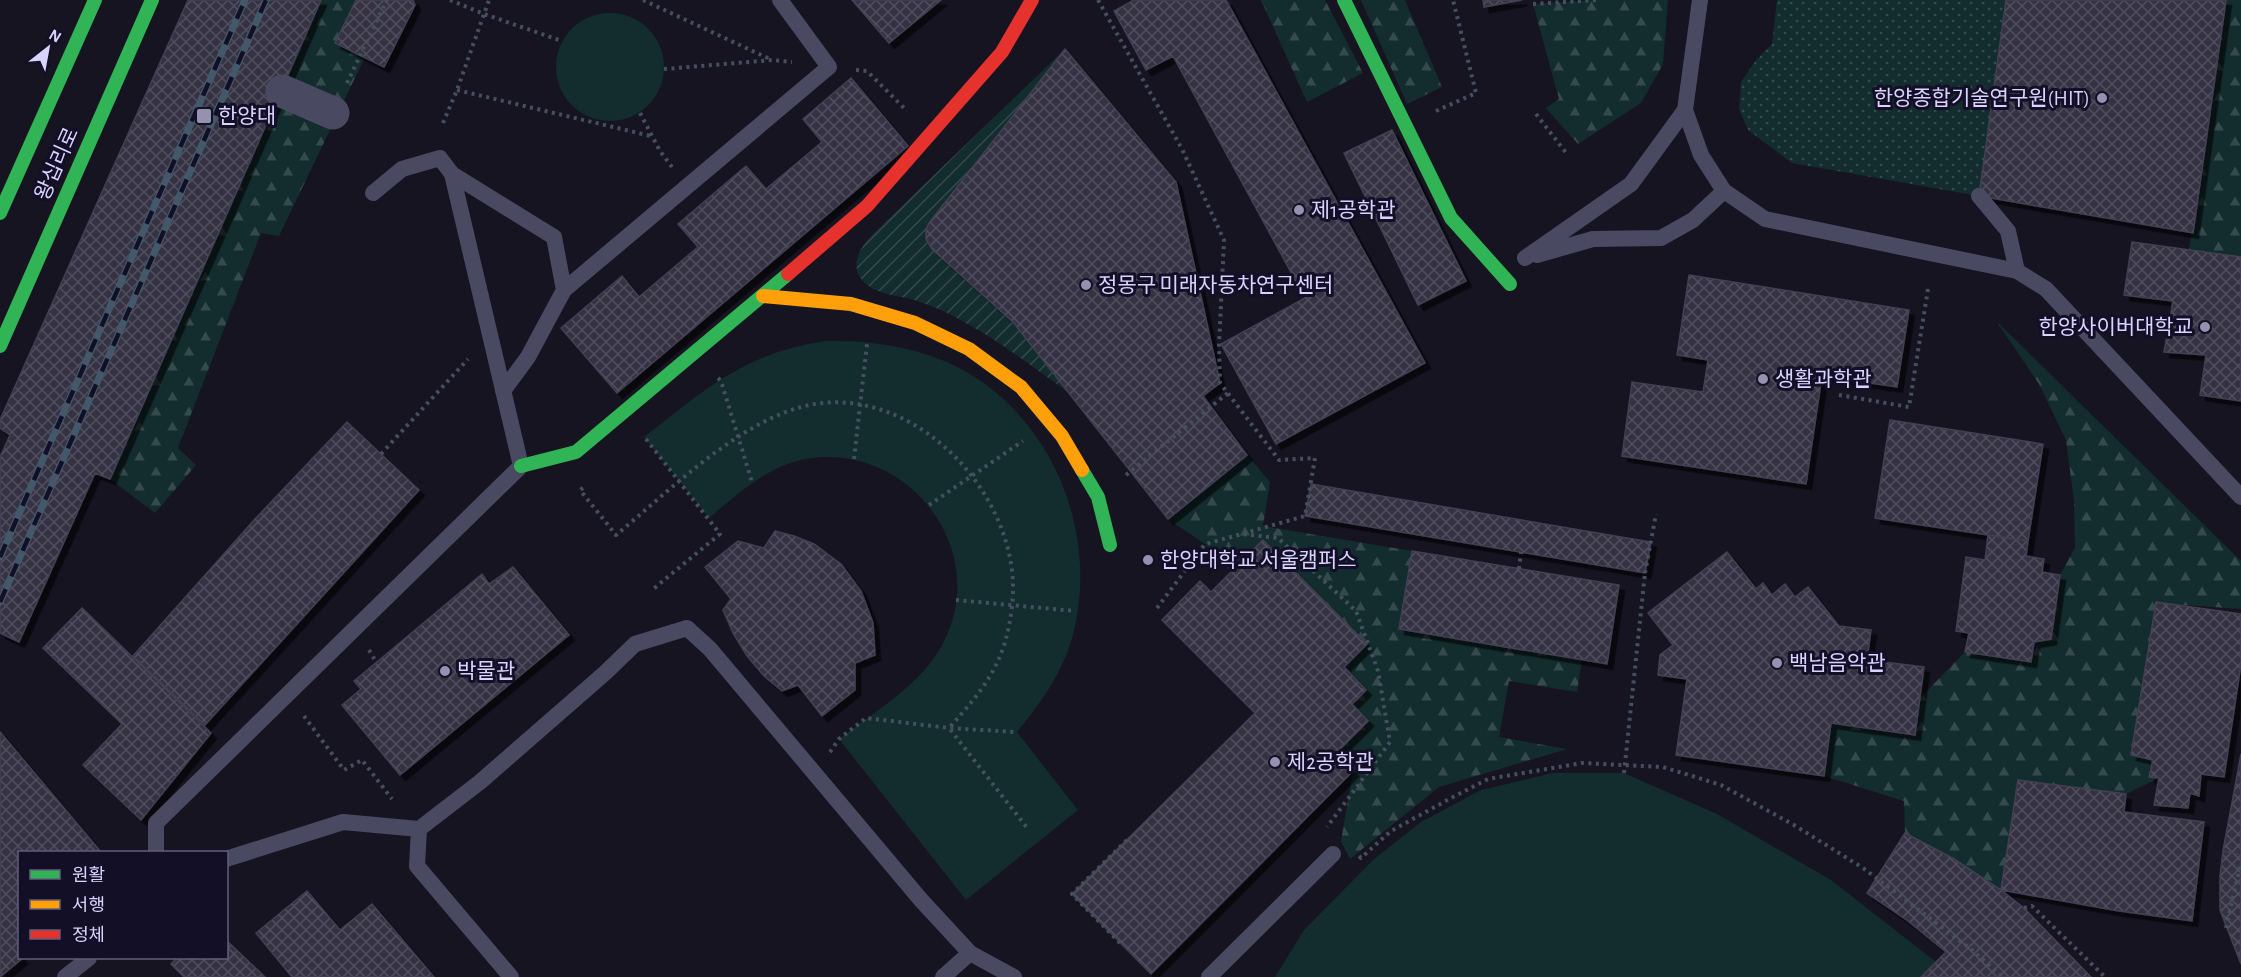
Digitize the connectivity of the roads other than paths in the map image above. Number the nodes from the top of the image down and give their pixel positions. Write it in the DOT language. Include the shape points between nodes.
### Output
graph roads {
  1 [pos="95,0"];
  2 [pos="152,0"];
  3 [pos="780,0"];
  4 [pos="1032,0"];
  5 [pos="1344,0"];
  6 [pos="1700,0"];
  7 [pos="282,91"];
  8 [pos="1685,110"];
  9 [pos="333,113"];
  10 [pos="452,174"];
  11 [pos="1724,190"];
  12 [pos="373,193"];
  13 [pos="1978,196"];
  14 [pos="0,213"];
  15 [pos="2017,272"];
  16 [pos="1510,284"];
  17 [pos="564,290"];
  18 [pos="763,296"];
  19 [pos="0,346"];
  20 [pos="503,391"];
  21 [pos="521,466"];
  22 [pos="2241,497"];
  23 [pos="1110,545"];
  24 [pos="419,829"];
  25 [pos="156,851"];
  26 [pos="1334,854"];
  27 [pos="228,858"];
  28 [pos="970,952"];
  29 [pos="87,959"];
  30 [pos="65,977"];
  31 [pos="511,977"];
  32 [pos="943,977"];
  33 [pos="1014,977"];
  34 [pos="1209,977"];
  1 -- 14 [label="street, 왕십리로"];
  2 -- 19 [label="street, 왕십리로"];
  3 -- 17 [label="lane" via="830,67"];
  4 -- 18 [label="street" via="1002,51 867,207"];
  5 -- 16 [label="street" via="1451,218"];
  6 -- 8 [label="lane"];
  7 -- 9 [label="street"];
  8 -- 11 [label="lane" via="1701,155"];
  8 -- 11 [label="lane" via="1631,184 1525,258 1593,239 1661,238 1693,220"];
  10 -- 12 [label="lane" via="440,158 402,169"];
  10 -- 17 [label="lane" via="554,237"];
  10 -- 20 [label="lane"];
  11 -- 15 [label="lane" via="1765,219"];
  13 -- 15 [label="lane" via="2008,231"];
  15 -- 22 [label="lane" via="2046,289"];
  17 -- 20 [label="lane" via="528,357"];
  18 -- 21 [label="street" via="576,452"];
  18 -- 23 [label="street" via="851,304 915,323 969,349 1022,387 1062,436 1098,497"];
  20 -- 21 [label="lane"];
  21 -- 25 [label="lane" via="156,823"];
  24 -- 27 [label="lane" via="343,822"];
  24 -- 28 [label="lane" via="480,782 635,644 687,628 711,649 921,900"];
  24 -- 31 [label="lane" via="417,866"];
  26 -- 34 [label="lane"];
  28 -- 32 [label="lane"];
  28 -- 33 [label="lane"];
  29 -- 30 [label="lane"];
}
